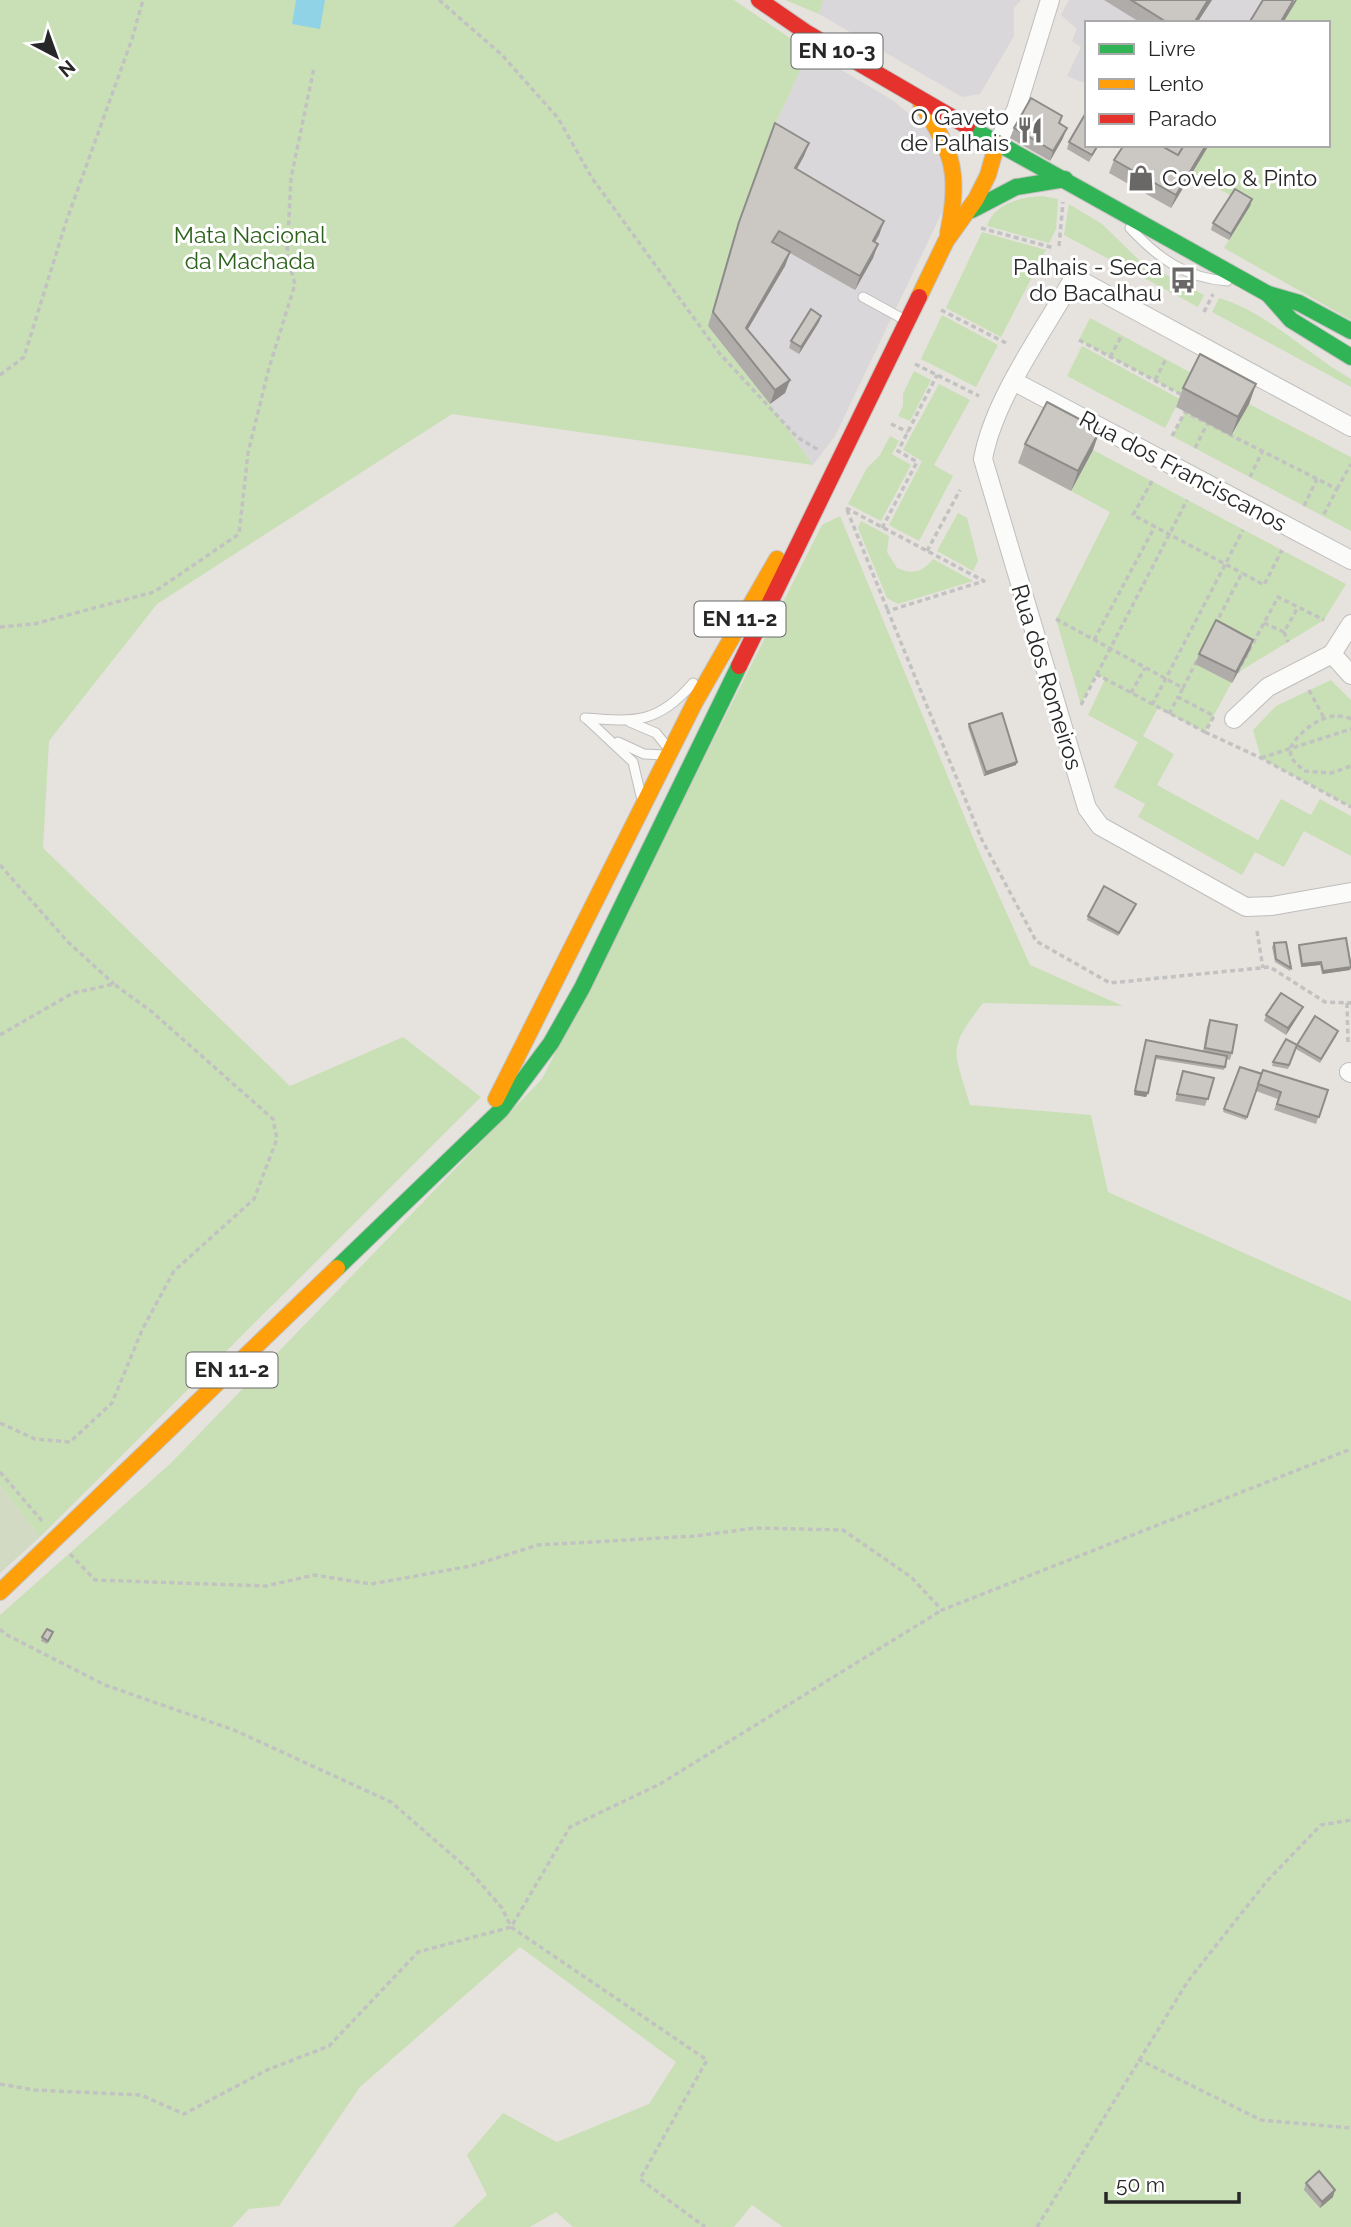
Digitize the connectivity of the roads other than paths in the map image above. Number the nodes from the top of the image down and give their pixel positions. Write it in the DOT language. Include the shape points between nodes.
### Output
graph roads {
  1 [pos="759,0"];
  2 [pos="1050,0"];
  3 [pos="918,99"];
  4 [pos="997,143"];
  5 [pos="1065,179"];
  6 [pos="961,208"];
  7 [pos="1268,294"];
  8 [pos="863,297"];
  9 [pos="907,321"];
  10 [pos="1351,331"];
  11 [pos="1351,357"];
  12 [pos="1015,382"];
  13 [pos="1351,427"];
  14 [pos="821,492"];
  15 [pos="1351,560"];
  16 [pos="739,621"];
  17 [pos="1351,624"];
  18 [pos="1332,654"];
  19 [pos="1351,675"];
  20 [pos="1234,719"];
  21 [pos="630,722"];
  22 [pos="708,734"];
  23 [pos="610,738"];
  24 [pos="670,753"];
  25 [pos="641,813"];
  26 [pos="657,835"];
  27 [pos="1351,892"];
  28 [pos="462,1145"];
  29 [pos="0,1592"];
  1 -- 3 [label="main road, EN 10-3"];
  2 -- 4 [label="street" via="1016,110"];
  3 -- 4 [label="main road, EN 10-3"];
  3 -- 6 [label="main road" via="952,154"];
  4 -- 5 [label="main road, EN 10-3"];
  4 -- 6 [label="main road" via="970,174"];
  5 -- 6 [label="main road" via="1025,182"];
  5 -- 7 [label="main road, EN 10-3"];
  6 -- 9 [label="main road, EN 11-2"];
  7 -- 10 [label="main road, EN 10-3" via="1299,303"];
  7 -- 11 [label="main road, EN 10-3" via="1291,320"];
  8 -- 9 [label="lane"];
  9 -- 14 [label="main road, EN 11-2"];
  12 -- 13 [label="street, Rua dos Romeiros" via="1074,277"];
  12 -- 15 [label="street, Rua dos Franciscanos"];
  12 -- 27 [label="street, Rua dos Romeiros" via="987,441 985,469 1087,808 1100,826 1246,907"];
  14 -- 16 [label="main road, EN 11-2"];
  14 -- 22 [label="main road, EN 11-2"];
  16 -- 21 [label="lane" via="674,704"];
  16 -- 24 [label="main road, EN 11-2"];
  17 -- 18 [label="street"];
  18 -- 19 [label="street"];
  18 -- 20 [label="street" via="1268,687"];
  21 -- 23 [label="lane" via="585,718"];
  21 -- 24 [label="lane" via="656,733"];
  22 -- 24 [label="lane" via="692,746"];
  22 -- 26 [label="main road, EN 11-2"];
  23 -- 24 [label="lane" via="652,756"];
  23 -- 25 [label="lane" via="632,762"];
  24 -- 25 [label="main road, EN 11-2"];
  24 -- 26 [label="lane" via="671,775"];
  25 -- 28 [label="main road, EN 11-2" via="497,1098"];
  26 -- 28 [label="main road, EN 11-2" via="551,1043 510,1100"];
  28 -- 29 [label="main road, EN 11-2"];
}
